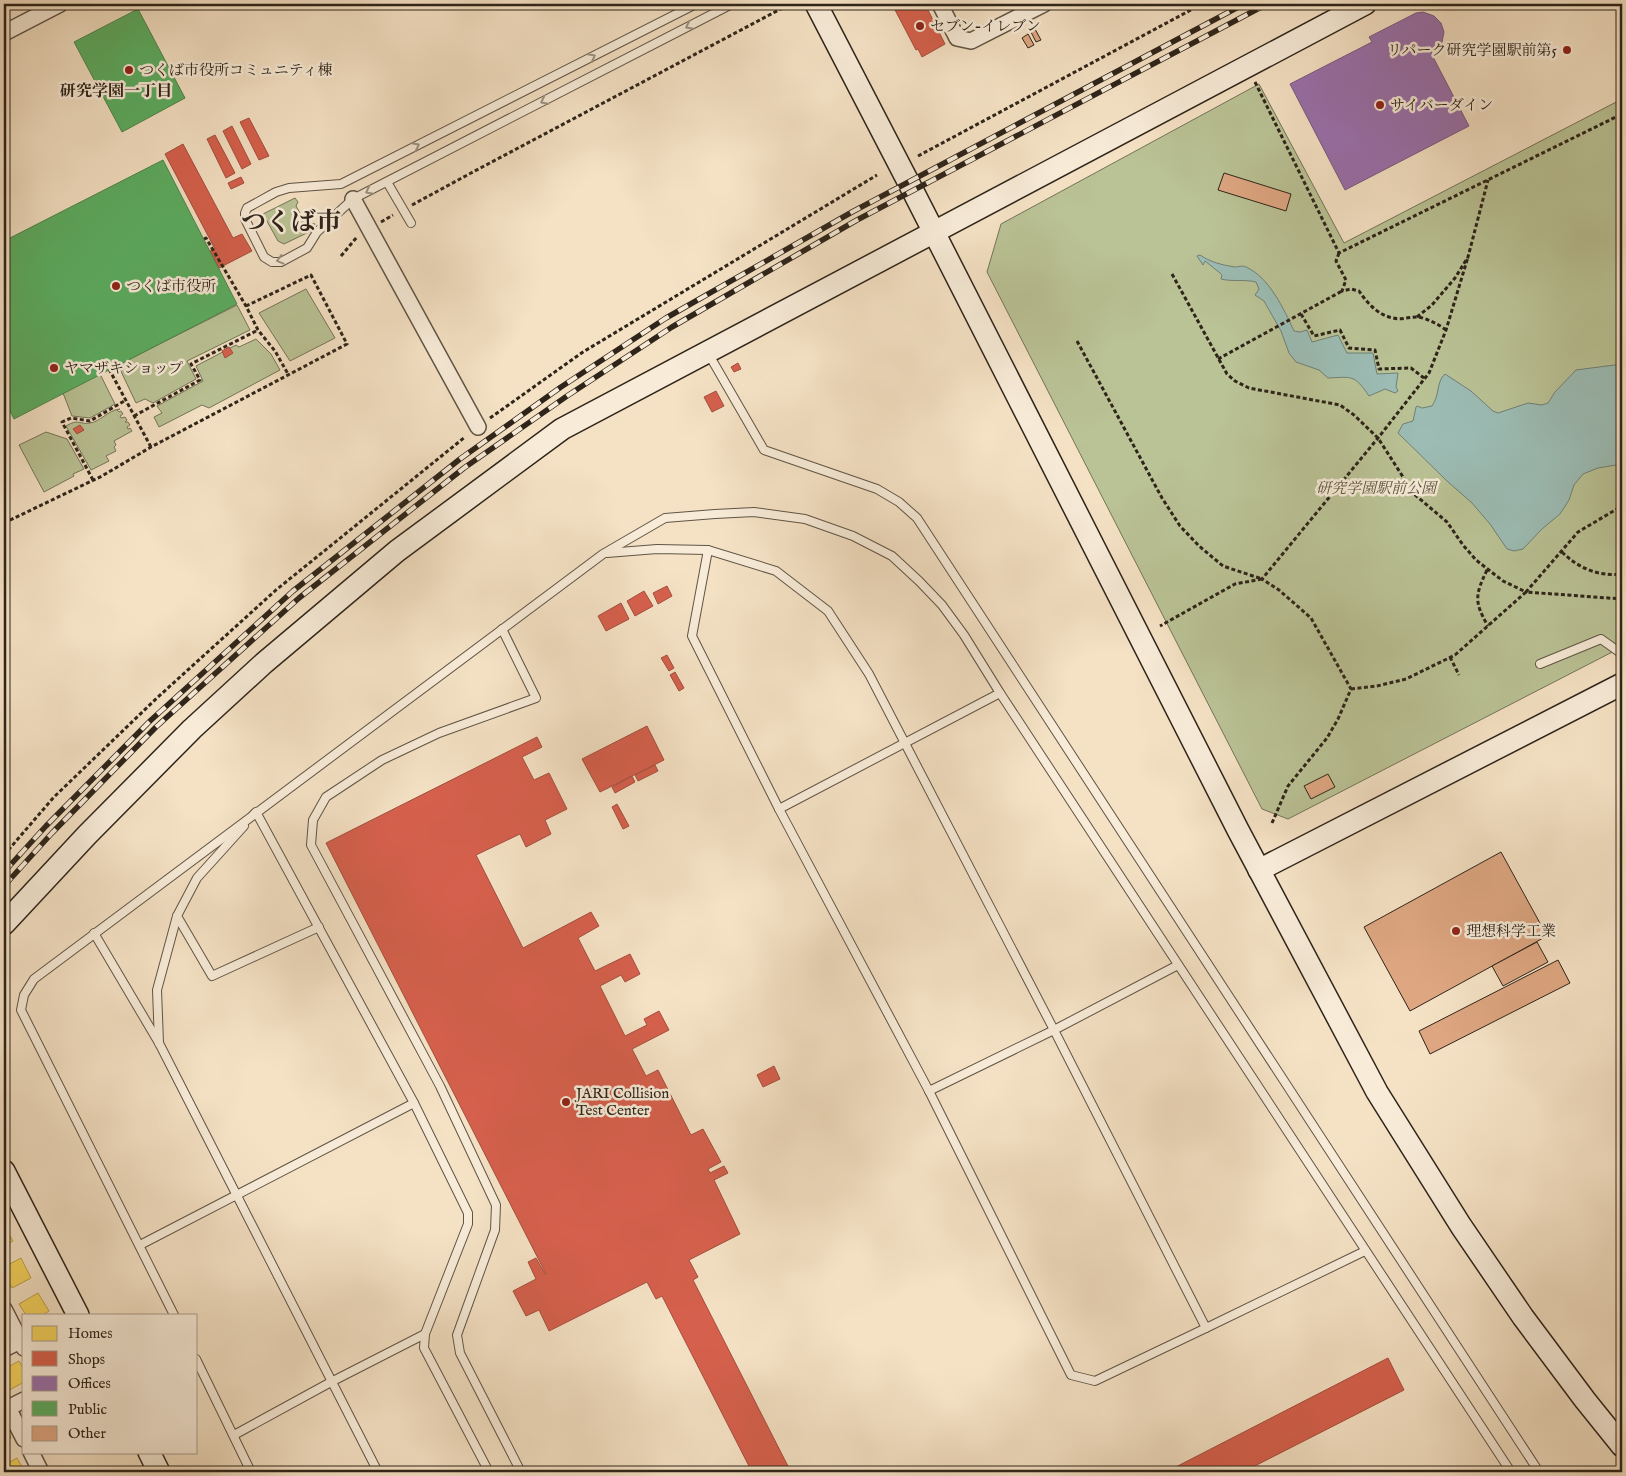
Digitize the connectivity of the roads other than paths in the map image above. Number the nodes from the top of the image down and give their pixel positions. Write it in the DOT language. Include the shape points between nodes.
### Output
graph roads {
  1 [pos="60,4"];
  2 [pos="696,4"];
  3 [pos="732,4"];
  4 [pos="816,4"];
  5 [pos="940,4"];
  6 [pos="1044,4"];
  7 [pos="1365,4"];
  8 [pos="4,32"];
  9 [pos="387,182"];
  10 [pos="353,200"];
  11 [pos="411,223"];
  12 [pos="934,233"];
  13 [pos="707,352"];
  14 [pos="478,427"];
  15 [pos="708,550"];
  16 [pos="603,554"];
  17 [pos="502,629"];
  18 [pos="1622,654"];
  19 [pos="1540,664"];
  20 [pos="1622,684"];
  21 [pos="1000,693"];
  22 [pos="905,743"];
  23 [pos="780,809"];
  24 [pos="256,812"];
  25 [pos="1259,870"];
  26 [pos="177,916"];
  27 [pos="4,924"];
  28 [pos="319,927"];
  29 [pos="94,933"];
  30 [pos="1178,964"];
  31 [pos="1054,1030"];
  32 [pos="159,1043"];
  33 [pos="929,1091"];
  34 [pos="414,1103"];
  35 [pos="4,1171"];
  36 [pos="236,1195"];
  37 [pos="140,1245"];
  38 [pos="1365,1251"];
  39 [pos="4,1309"];
  40 [pos="77,1314"];
  41 [pos="174,1314"];
  42 [pos="1206,1328"];
  43 [pos="425,1334"];
  44 [pos="22,1344"];
  45 [pos="4,1349"];
  46 [pos="198,1363"];
  47 [pos="332,1382"];
  48 [pos="22,1401"];
  49 [pos="6,1409"];
  50 [pos="234,1435"];
  51 [pos="22,1436"];
  52 [pos="1622,1446"];
  53 [pos="31,1454"];
  54 [pos="150,1454"];
  55 [pos="41,1472"];
  56 [pos="159,1472"];
  57 [pos="251,1472"];
  58 [pos="378,1472"];
  59 [pos="489,1472"];
  60 [pos="521,1472"];
  61 [pos="1511,1472"];
  62 [pos="1539,1472"];
  1 -- 8 [label="street"];
  10 -- 2 [label="lane, one-way" via="317,232 307,248 281,262 272,262 264,256 245,218 248,208 276,192 341,184"];
  3 -- 9 [label="lane, one-way"];
  4 -- 12 [label="street"];
  5 -- 6 [label="street" via="957,38 971,41"];
  7 -- 12 [label="street"];
  9 -- 10 [label="lane, one-way"];
  9 -- 11 [label="lane"];
  10 -- 14 [label="street"];
  12 -- 13 [label="street"];
  12 -- 25 [label="street"];
  13 -- 27 [label="street" via="562,429 397,551 264,663 192,729"];
  13 -- 62 [label="lane" via="764,450 877,489 917,518"];
  15 -- 16 [label="lane" via="657,549"];
  15 -- 22 [label="lane" via="776,571 828,610 869,674"];
  15 -- 23 [label="lane" via="692,636"];
  16 -- 17 [label="lane"];
  16 -- 21 [label="lane" via="665,518 715,514 754,512 804,519 853,536 892,556 942,605"];
  17 -- 24 [label="lane"];
  17 -- 60 [label="lane" via="536,698 439,733 382,760 326,797 313,820 311,845 440,1086 496,1205 495,1230 457,1335 460,1353"];
  18 -- 19 [label="lane" via="1600,639"];
  20 -- 25 [label="street"];
  21 -- 22 [label="lane"];
  21 -- 30 [label="lane"];
  22 -- 23 [label="lane"];
  22 -- 31 [label="lane"];
  23 -- 33 [label="lane"];
  24 -- 26 [label="lane" via="197,878"];
  24 -- 28 [label="lane"];
  24 -- 29 [label="lane"];
  25 -- 52 [label="street" via="1377,1092 1420,1161 1523,1317"];
  26 -- 28 [label="lane" via="212,976"];
  26 -- 32 [label="lane" via="157,990"];
  28 -- 34 [label="lane"];
  29 -- 32 [label="lane"];
  29 -- 37 [label="lane" via="34,979 24,995 21,1010"];
  30 -- 31 [label="lane"];
  30 -- 38 [label="lane"];
  31 -- 33 [label="lane"];
  31 -- 42 [label="lane"];
  32 -- 36 [label="lane"];
  33 -- 42 [label="lane" via="1071,1375 1095,1381"];
  34 -- 36 [label="lane"];
  34 -- 43 [label="lane" via="468,1214 468,1224"];
  35 -- 40 [label="street"];
  36 -- 37 [label="lane"];
  36 -- 47 [label="lane"];
  37 -- 41 [label="lane"];
  38 -- 42 [label="lane"];
  38 -- 61 [label="lane"];
  39 -- 44 [label="street"];
  43 -- 47 [label="lane"];
  43 -- 59 [label="lane" via="424,1348"];
  44 -- 45 [label="street"];
  46 -- 50 [label="lane"];
  47 -- 50 [label="lane"];
  47 -- 58 [label="lane"];
  48 -- 49 [label="street"];
  49 -- 51 [label="street"];
  50 -- 57 [label="lane"];
  53 -- 55 [label="street"];
  54 -- 56 [label="street"];
}
